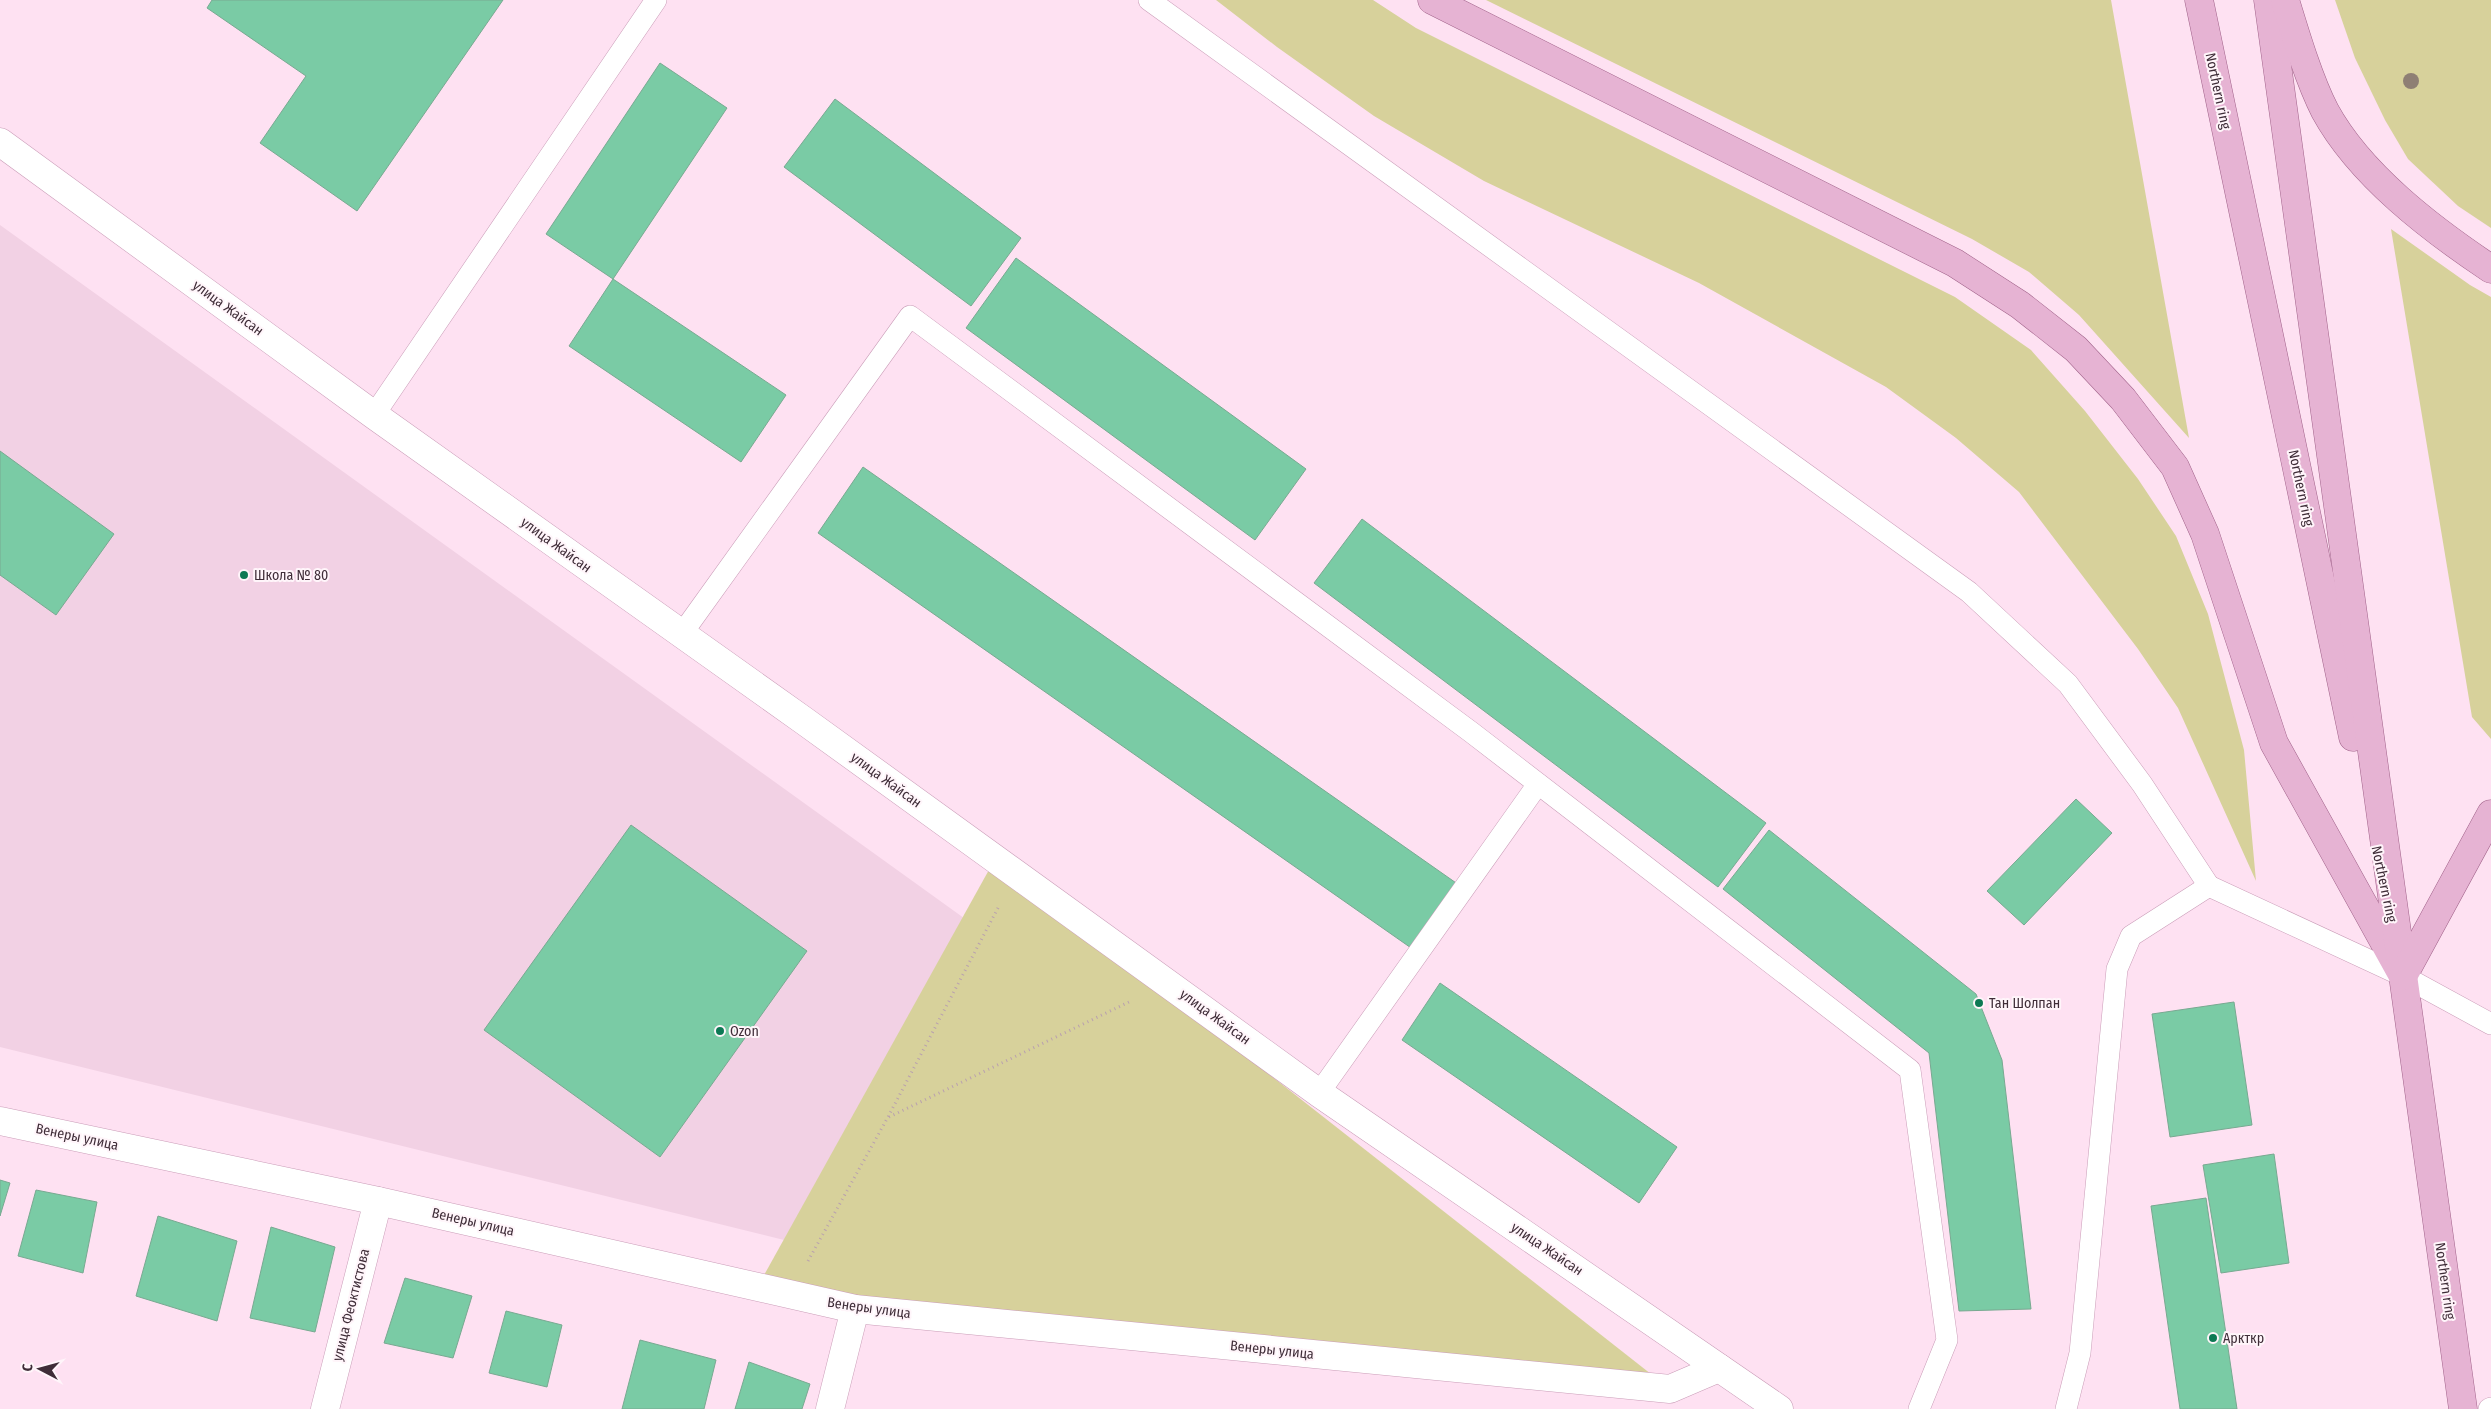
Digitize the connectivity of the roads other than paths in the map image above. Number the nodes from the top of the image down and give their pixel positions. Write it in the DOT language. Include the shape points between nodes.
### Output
graph roads {
  1 [pos="656,0"];
  2 [pos="1149,0"];
  3 [pos="1432,0"];
  4 [pos="2199,0"];
  5 [pos="2268,0"];
  6 [pos="2285,0"];
  7 [pos="0,142"];
  8 [pos="2491,269"];
  9 [pos="374,415"];
  10 [pos="681,635"];
  11 [pos="1538,784"];
  12 [pos="2491,814"];
  13 [pos="2209,886"];
  14 [pos="2403,976"];
  15 [pos="2491,1024"];
  16 [pos="1319,1093"];
  17 [pos="0,1121"];
  18 [pos="378,1201"];
  19 [pos="855,1308"];
  20 [pos="1719,1368"];
  21 [pos="325,1409"];
  22 [pos="830,1409"];
  23 [pos="1779,1409"];
  24 [pos="1919,1409"];
  25 [pos="2066,1409"];
  26 [pos="2463,1409"];
  1 -- 9 [label="lane"];
  2 -- 13 [label="lane" via="1969,592 2068,684 2142,784"];
  3 -- 14 [label="main road" via="1955,263 2020,305 2076,350 2123,399 2175,467 2205,534 2274,743"];
  4 -- 14 [label="main road, Northern ring"];
  5 -- 14 [label="main road, Northern ring"];
  6 -- 8 [label="main road" via="2324,110 2344,140 2373,173 2414,211 2456,246"];
  7 -- 9 [label="street, улица Жайсан"];
  9 -- 10 [label="street, улица Жайсан"];
  10 -- 11 [label="lane" via="910,316"];
  10 -- 16 [label="street, улица Жайсан"];
  11 -- 16 [label="lane"];
  11 -- 24 [label="lane" via="1910,1070 1947,1340"];
  12 -- 14 [label="main road"];
  13 -- 14 [label="lane"];
  13 -- 25 [label="lane" via="2131,936 2117,969 2080,1353"];
  14 -- 15 [label="lane"];
  14 -- 26 [label="main road, Northern ring"];
  16 -- 20 [label="street, улица Жайсан"];
  17 -- 18 [label="street, Венеры улица"];
  18 -- 19 [label="street, Венеры улица"];
  18 -- 21 [label="street, улица Феоктистова"];
  19 -- 20 [label="street, Венеры улица" via="1670,1390"];
  19 -- 22 [label="street"];
  20 -- 23 [label="street, улица Жайсан"];
}
